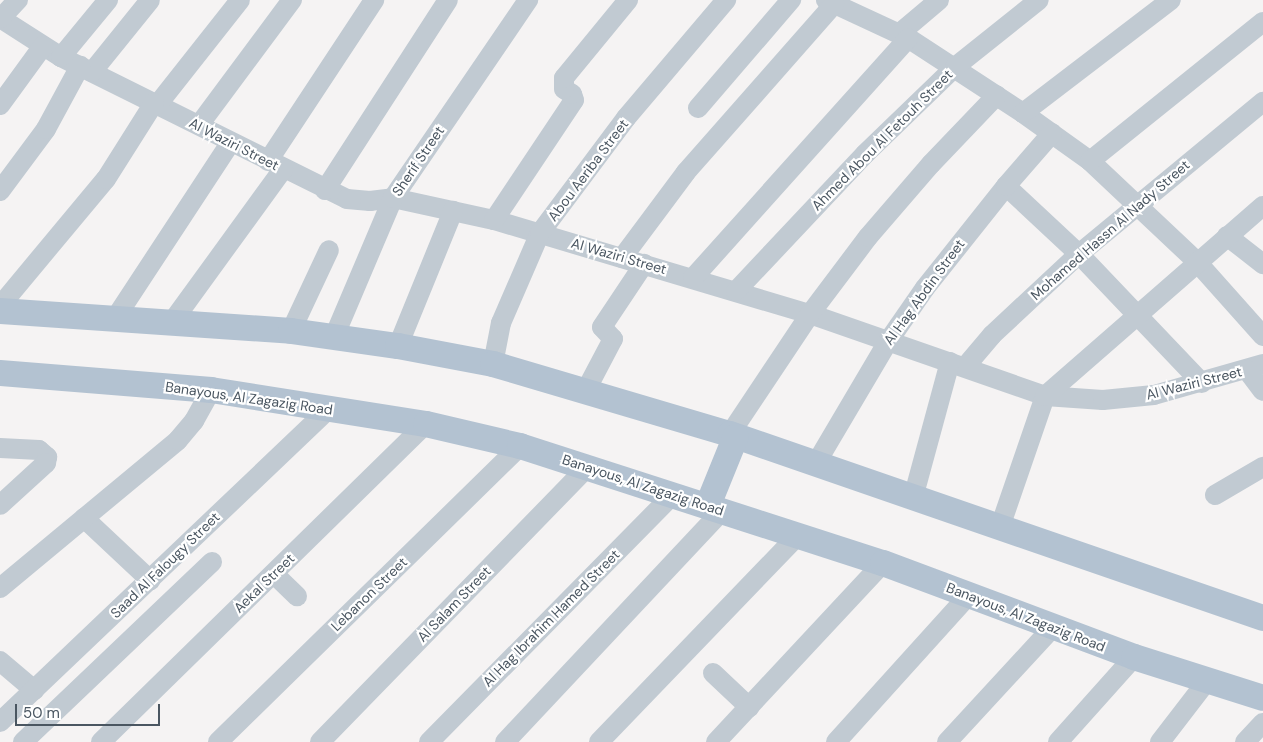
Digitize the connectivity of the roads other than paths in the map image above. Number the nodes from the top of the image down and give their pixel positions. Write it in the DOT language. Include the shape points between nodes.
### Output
graph roads {
  1 [pos="18,0"];
  2 [pos="108,0"];
  3 [pos="150,0"];
  4 [pos="240,0"];
  5 [pos="292,0"];
  6 [pos="374,0"];
  7 [pos="448,0"];
  8 [pos="528,0"];
  9 [pos="628,0"];
  10 [pos="726,0"];
  11 [pos="791,0"];
  12 [pos="939,0"];
  13 [pos="1039,0"];
  14 [pos="1171,0"];
  15 [pos="830,2"];
  16 [pos="1,18"];
  17 [pos="1263,22"];
  18 [pos="904,35"];
  19 [pos="43,46"];
  20 [pos="61,57"];
  21 [pos="955,67"];
  22 [pos="86,69"];
  23 [pos="997,96"];
  24 [pos="1263,102"];
  25 [pos="156,103"];
  26 [pos="0,105"];
  27 [pos="698,108"];
  28 [pos="1023,113"];
  29 [pos="199,125"];
  30 [pos="1052,134"];
  31 [pos="231,142"];
  32 [pos="1090,162"];
  33 [pos="276,165"];
  34 [pos="1006,186"];
  35 [pos="325,190"];
  36 [pos="0,191"];
  37 [pos="393,198"];
  38 [pos="1137,203"];
  39 [pos="1263,206"];
  40 [pos="453,211"];
  41 [pos="494,220"];
  42 [pos="540,233"];
  43 [pos="1227,236"];
  44 [pos="329,250"];
  45 [pos="1079,254"];
  46 [pos="622,258"];
  47 [pos="1197,262"];
  48 [pos="644,264"];
  49 [pos="1263,264"];
  50 [pos="693,278"];
  51 [pos="736,291"];
  52 [pos="0,306"];
  53 [pos="0,311"];
  54 [pos="810,314"];
  55 [pos="1137,314"];
  56 [pos="116,317"];
  57 [pos="172,322"];
  58 [pos="291,332"];
  59 [pos="1263,336"];
  60 [pos="334,337"];
  61 [pos="889,340"];
  62 [pos="398,346"];
  63 [pos="493,364"];
  64 [pos="958,364"];
  65 [pos="1255,367"];
  66 [pos="0,372"];
  67 [pos="1202,383"];
  68 [pos="211,390"];
  69 [pos="1263,391"];
  70 [pos="585,392"];
  71 [pos="1044,396"];
  72 [pos="330,408"];
  73 [pos="426,424"];
  74 [pos="733,435"];
  75 [pos="520,446"];
  76 [pos="0,448"];
  77 [pos="815,465"];
  78 [pos="588,466"];
  79 [pos="1263,468"];
  80 [pos="673,494"];
  81 [pos="1214,495"];
  82 [pos="913,498"];
  83 [pos="0,505"];
  84 [pos="715,508"];
  85 [pos="84,518"];
  86 [pos="1000,527"];
  87 [pos="798,534"];
  88 [pos="212,562"];
  89 [pos="883,563"];
  90 [pos="274,574"];
  91 [pos="150,580"];
  92 [pos="0,588"];
  93 [pos="969,595"];
  94 [pos="296,596"];
  95 [pos="1263,618"];
  96 [pos="1054,626"];
  97 [pos="1134,657"];
  98 [pos="0,661"];
  99 [pos="713,673"];
  100 [pos="1208,681"];
  101 [pos="34,690"];
  102 [pos="1263,698"];
  103 [pos="749,707"];
  104 [pos="3,716"];
  105 [pos="1263,723"];
  106 [pos="23,742"];
  107 [pos="101,742"];
  108 [pos="218,742"];
  109 [pos="320,742"];
  110 [pos="429,742"];
  111 [pos="505,742"];
  112 [pos="599,742"];
  113 [pos="716,742"];
  114 [pos="836,742"];
  115 [pos="947,742"];
  116 [pos="1058,742"];
  117 [pos="1160,742"];
  118 [pos="1245,742"];
  1 -- 16 [label="street"];
  2 -- 20 [label="street"];
  3 -- 22 [label="street"];
  4 -- 25 [label="street"];
  5 -- 29 [label="street"];
  6 -- 33 [label="street"];
  7 -- 35 [label="street"];
  8 -- 37 [label="street, Sherif Street"];
  9 -- 41 [label="street" via="564,78 564,89 574,100"];
  10 -- 42 [label="street, Abou Aeriba Street" via="626,118"];
  11 -- 27 [label="street"];
  12 -- 18 [label="street"];
  13 -- 21 [label="street, Ahmed Abou Al Fetouh Street"];
  14 -- 28 [label="street"];
  15 -- 18 [label="street"];
  15 -- 46 [label="street" via="686,172"];
  16 -- 19 [label="street, Al Waziri Street"];
  17 -- 32 [label="street"];
  18 -- 21 [label="street"];
  18 -- 50 [label="street"];
  19 -- 20 [label="street, Al Waziri Street"];
  19 -- 26 [label="street"];
  20 -- 22 [label="street, Al Waziri Street"];
  21 -- 23 [label="street"];
  21 -- 51 [label="street, Ahmed Abou Al Fetouh Street" via="865,154"];
  22 -- 25 [label="street, Al Waziri Street"];
  22 -- 36 [label="street"];
  23 -- 28 [label="street"];
  23 -- 54 [label="street" via="899,201"];
  24 -- 38 [label="street, Mohamed Hassn Al Nady Street"];
  25 -- 29 [label="street, Al Waziri Street"];
  25 -- 52 [label="street" via="106,179"];
  28 -- 30 [label="street"];
  29 -- 31 [label="street, Al Waziri Street"];
  30 -- 32 [label="street"];
  30 -- 34 [label="street, Al Hag Abdin Street"];
  31 -- 33 [label="street, Al Waziri Street"];
  31 -- 56 [label="street"];
  32 -- 38 [label="street"];
  33 -- 35 [label="street, Al Waziri Street"];
  33 -- 57 [label="street"];
  34 -- 45 [label="street"];
  34 -- 61 [label="street, Al Hag Abdin Street"];
  35 -- 37 [label="street, Al Waziri Street" via="347,198 370,201"];
  37 -- 40 [label="street, Al Waziri Street"];
  37 -- 60 [label="street, Sherif Street"];
  38 -- 45 [label="street, Mohamed Hassn Al Nady Street"];
  38 -- 47 [label="street"];
  39 -- 43 [label="street"];
  40 -- 41 [label="street, Al Waziri Street"];
  40 -- 62 [label="street"];
  41 -- 42 [label="street, Al Waziri Street"];
  42 -- 46 [label="street, Al Waziri Street"];
  42 -- 63 [label="street, Abou Aeriba Street" via="502,323"];
  43 -- 47 [label="street"];
  43 -- 49 [label="street"];
  44 -- 58 [label="street"];
  45 -- 55 [label="street"];
  45 -- 64 [label="street, Mohamed Hassn Al Nady Street"];
  46 -- 48 [label="street, Al Waziri Street"];
  47 -- 55 [label="street"];
  47 -- 59 [label="street"];
  48 -- 50 [label="street, Al Waziri Street"];
  48 -- 70 [label="street" via="602,327 613,339"];
  50 -- 51 [label="street, Al Waziri Street"];
  51 -- 54 [label="street, Al Waziri Street"];
  53 -- 56 [label="main road"];
  54 -- 61 [label="street, Al Waziri Street"];
  54 -- 74 [label="street"];
  55 -- 67 [label="street"];
  55 -- 71 [label="street"];
  56 -- 57 [label="main road"];
  57 -- 58 [label="main road"];
  58 -- 60 [label="main road"];
  60 -- 62 [label="main road"];
  61 -- 64 [label="street, Al Waziri Street"];
  61 -- 77 [label="street, Al Hag Abdin Street"];
  62 -- 63 [label="main road"];
  63 -- 70 [label="main road"];
  64 -- 71 [label="street, Al Waziri Street"];
  64 -- 82 [label="street"];
  65 -- 67 [label="street, Al Waziri Street"];
  65 -- 69 [label="street"];
  66 -- 68 [label="main road, Banayous, Al Zagazig Road"];
  67 -- 71 [label="street, Al Waziri Street" via="1154,395 1104,400"];
  68 -- 72 [label="main road, Banayous, Al Zagazig Road"];
  68 -- 85 [label="street" via="194,421 178,440"];
  70 -- 74 [label="main road"];
  71 -- 86 [label="street"];
  72 -- 73 [label="main road, Banayous, Al Zagazig Road"];
  72 -- 91 [label="street, Saad Al Falougy Street"];
  73 -- 75 [label="main road, Banayous, Al Zagazig Road"];
  73 -- 90 [label="street, Aekal Street"];
  74 -- 77 [label="main road"];
  74 -- 84 [label="main road"];
  75 -- 78 [label="main road, Banayous, Al Zagazig Road"];
  75 -- 108 [label="street, Lebanon Street"];
  76 -- 83 [label="street" via="42,456"];
  77 -- 82 [label="main road"];
  78 -- 80 [label="main road, Banayous, Al Zagazig Road"];
  78 -- 109 [label="street, Al Salam Street"];
  79 -- 81 [label="street"];
  80 -- 84 [label="main road, Banayous, Al Zagazig Road"];
  80 -- 110 [label="street, Al Hag Ibrahim Hamed Street"];
  82 -- 86 [label="main road"];
  84 -- 87 [label="main road, Banayous, Al Zagazig Road"];
  84 -- 111 [label="street" via="532,727"];
  85 -- 91 [label="street"];
  85 -- 92 [label="street"];
  86 -- 95 [label="main road"];
  87 -- 89 [label="main road, Banayous, Al Zagazig Road"];
  87 -- 112 [label="street"];
  88 -- 106 [label="street"];
  89 -- 93 [label="main road, Banayous, Al Zagazig Road"];
  89 -- 103 [label="street"];
  90 -- 94 [label="street"];
  90 -- 107 [label="street, Aekal Street"];
  91 -- 101 [label="street, Saad Al Falougy Street"];
  93 -- 96 [label="main road, Banayous, Al Zagazig Road"];
  93 -- 114 [label="street"];
  96 -- 97 [label="main road, Banayous, Al Zagazig Road"];
  96 -- 115 [label="street"];
  97 -- 100 [label="main road, Banayous, Al Zagazig Road"];
  97 -- 116 [label="street"];
  98 -- 101 [label="street"];
  99 -- 103 [label="street"];
  100 -- 102 [label="main road, Banayous, Al Zagazig Road"];
  100 -- 117 [label="street"];
  101 -- 104 [label="street, Saad Al Falougy Street"];
  103 -- 113 [label="street"];
  105 -- 118 [label="street"];
}
